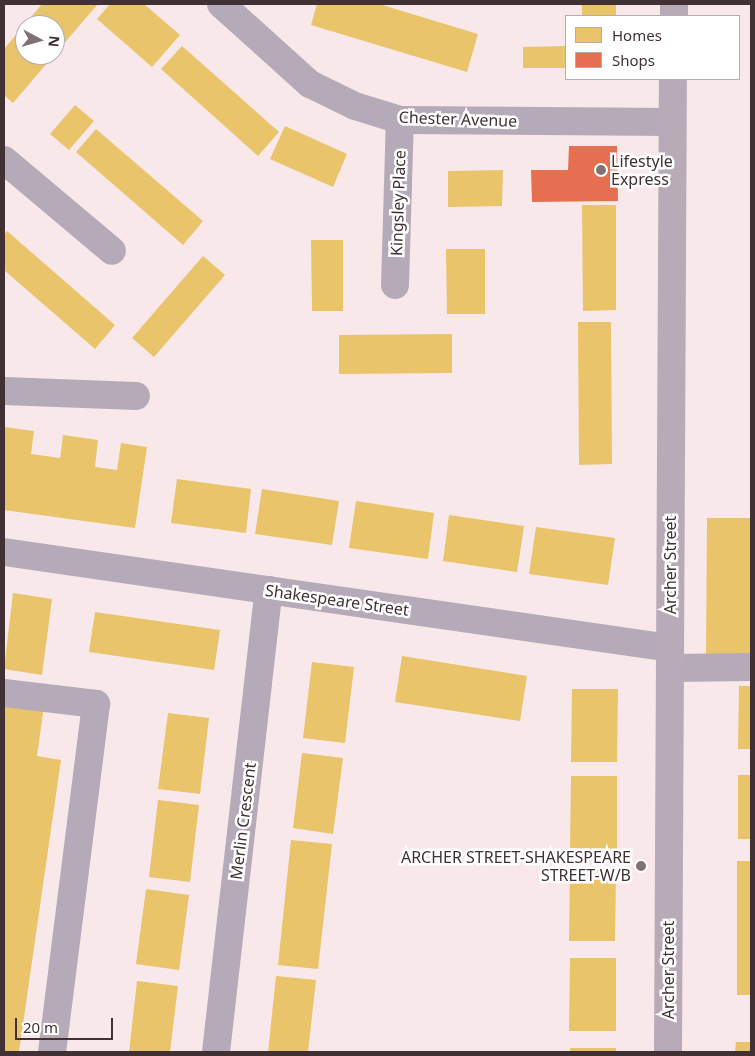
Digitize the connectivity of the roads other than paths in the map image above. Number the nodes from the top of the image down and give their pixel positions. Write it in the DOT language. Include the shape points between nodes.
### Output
graph roads {
  1 [pos="239,9"];
  2 [pos="673,80"];
  3 [pos="400,120"];
  4 [pos="672,122"];
  5 [pos="4,160"];
  6 [pos="112,251"];
  7 [pos="395,285"];
  8 [pos="4,391"];
  9 [pos="136,396"];
  10 [pos="4,552"];
  11 [pos="270,590"];
  12 [pos="670,658"];
  13 [pos="751,667"];
  14 [pos="4,693"];
  15 [pos="52,1052"];
  16 [pos="216,1052"];
  17 [pos="668,1052"];
  1 -- 3 [label="street, Chester Avenue" via="310,84 355,106"];
  2 -- 4 [label="main road, Archer Street"];
  3 -- 4 [label="street, Chester Avenue"];
  3 -- 7 [label="street, Kingsley Place"];
  4 -- 12 [label="main road, Archer Street"];
  5 -- 6 [label="street"];
  8 -- 9 [label="street"];
  10 -- 11 [label="street, Shakespeare Street"];
  11 -- 12 [label="street, Shakespeare Street"];
  11 -- 16 [label="street, Merlin Crescent"];
  12 -- 13 [label="street, Shakespeare Street"];
  12 -- 17 [label="main road, Archer Street"];
  14 -- 15 [label="street" via="96,704"];
}
